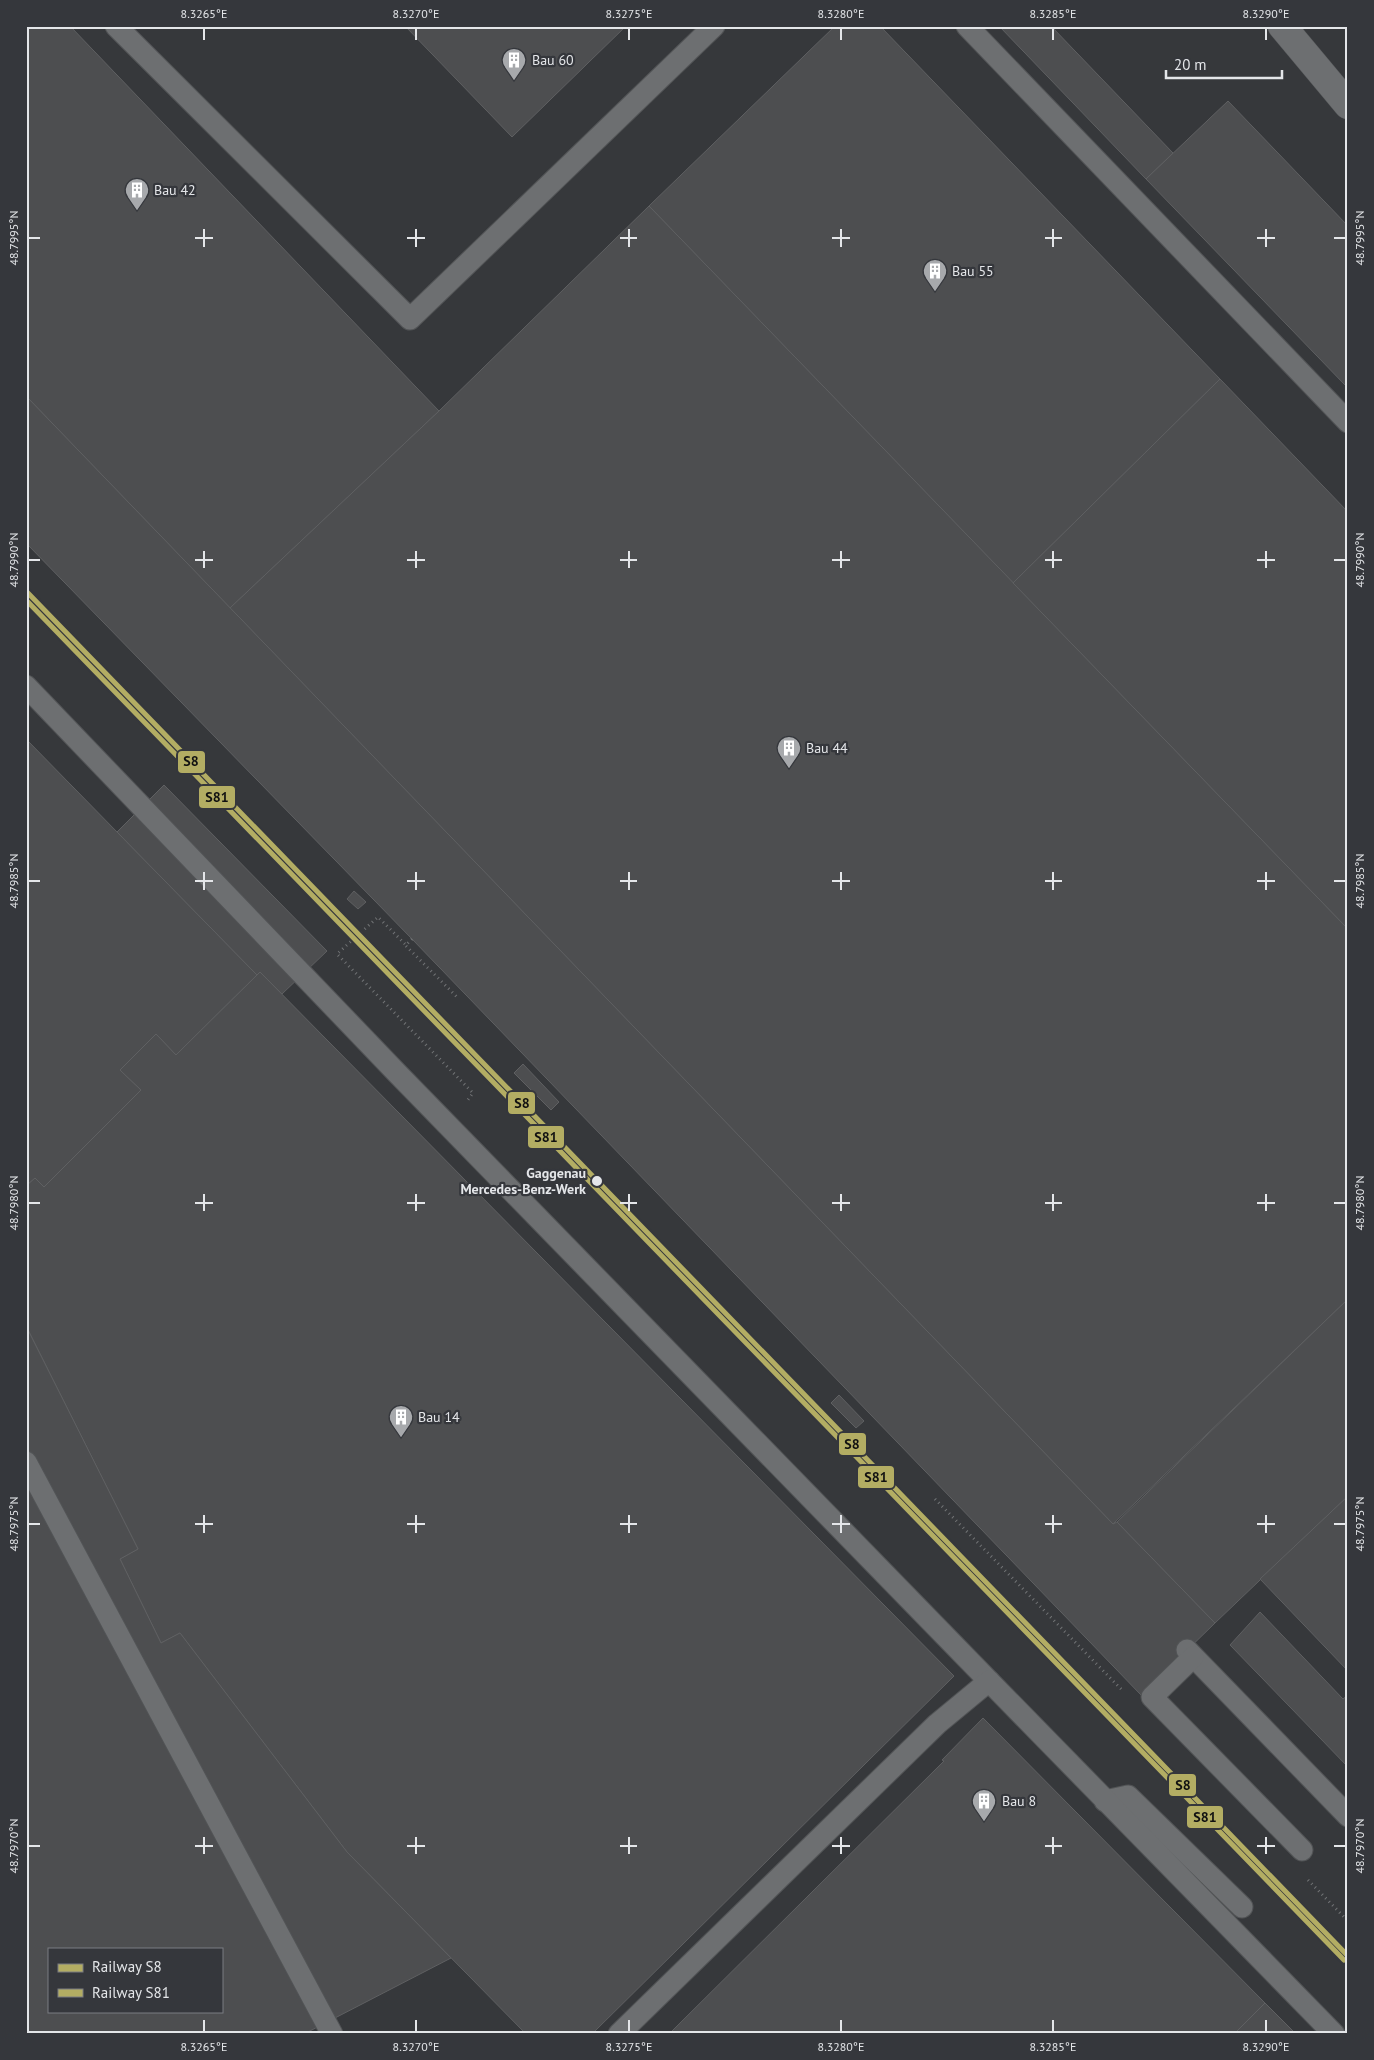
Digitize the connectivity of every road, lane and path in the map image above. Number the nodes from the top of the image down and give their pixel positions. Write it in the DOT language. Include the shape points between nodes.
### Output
graph roads {
  1 [pos="116,26"];
  2 [pos="714,26"];
  3 [pos="967,26"];
  4 [pos="1282,26"];
  5 [pos="1348,105"];
  6 [pos="1348,422"];
  7 [pos="26,686"];
  8 [pos="412,939"];
  9 [pos="406,946"];
  10 [pos="457,997"];
  11 [pos="468,1101"];
  12 [pos="26,1462"];
  13 [pos="935,1499"];
  14 [pos="980,1544"];
  15 [pos="989,1681"];
  16 [pos="1105,1801"];
  17 [pos="1348,1816"];
  18 [pos="1302,1850"];
  19 [pos="1242,1907"];
  20 [pos="332,2034"];
  21 [pos="619,2034"];
  22 [pos="1334,2034"];
  1 -- 2 [label="lane" via="410,319"];
  3 -- 6 [label="lane"];
  4 -- 5 [label="street"];
  7 -- 15 [label="lane"];
  8 -- 9 [label="path"];
  9 -- 10 [label="path"];
  9 -- 11 [label="path" via="378,917 337,954 473,1093"];
  12 -- 20 [label="lane"];
  13 -- 14 [label="path"];
  15 -- 16 [label="lane"];
  15 -- 21 [label="lane" via="937,1724"];
  16 -- 19 [label="lane" via="1128,1796"];
  16 -- 22 [label="lane"];
  17 -- 18 [label="lane" via="1190,1654 1152,1696"];
}
